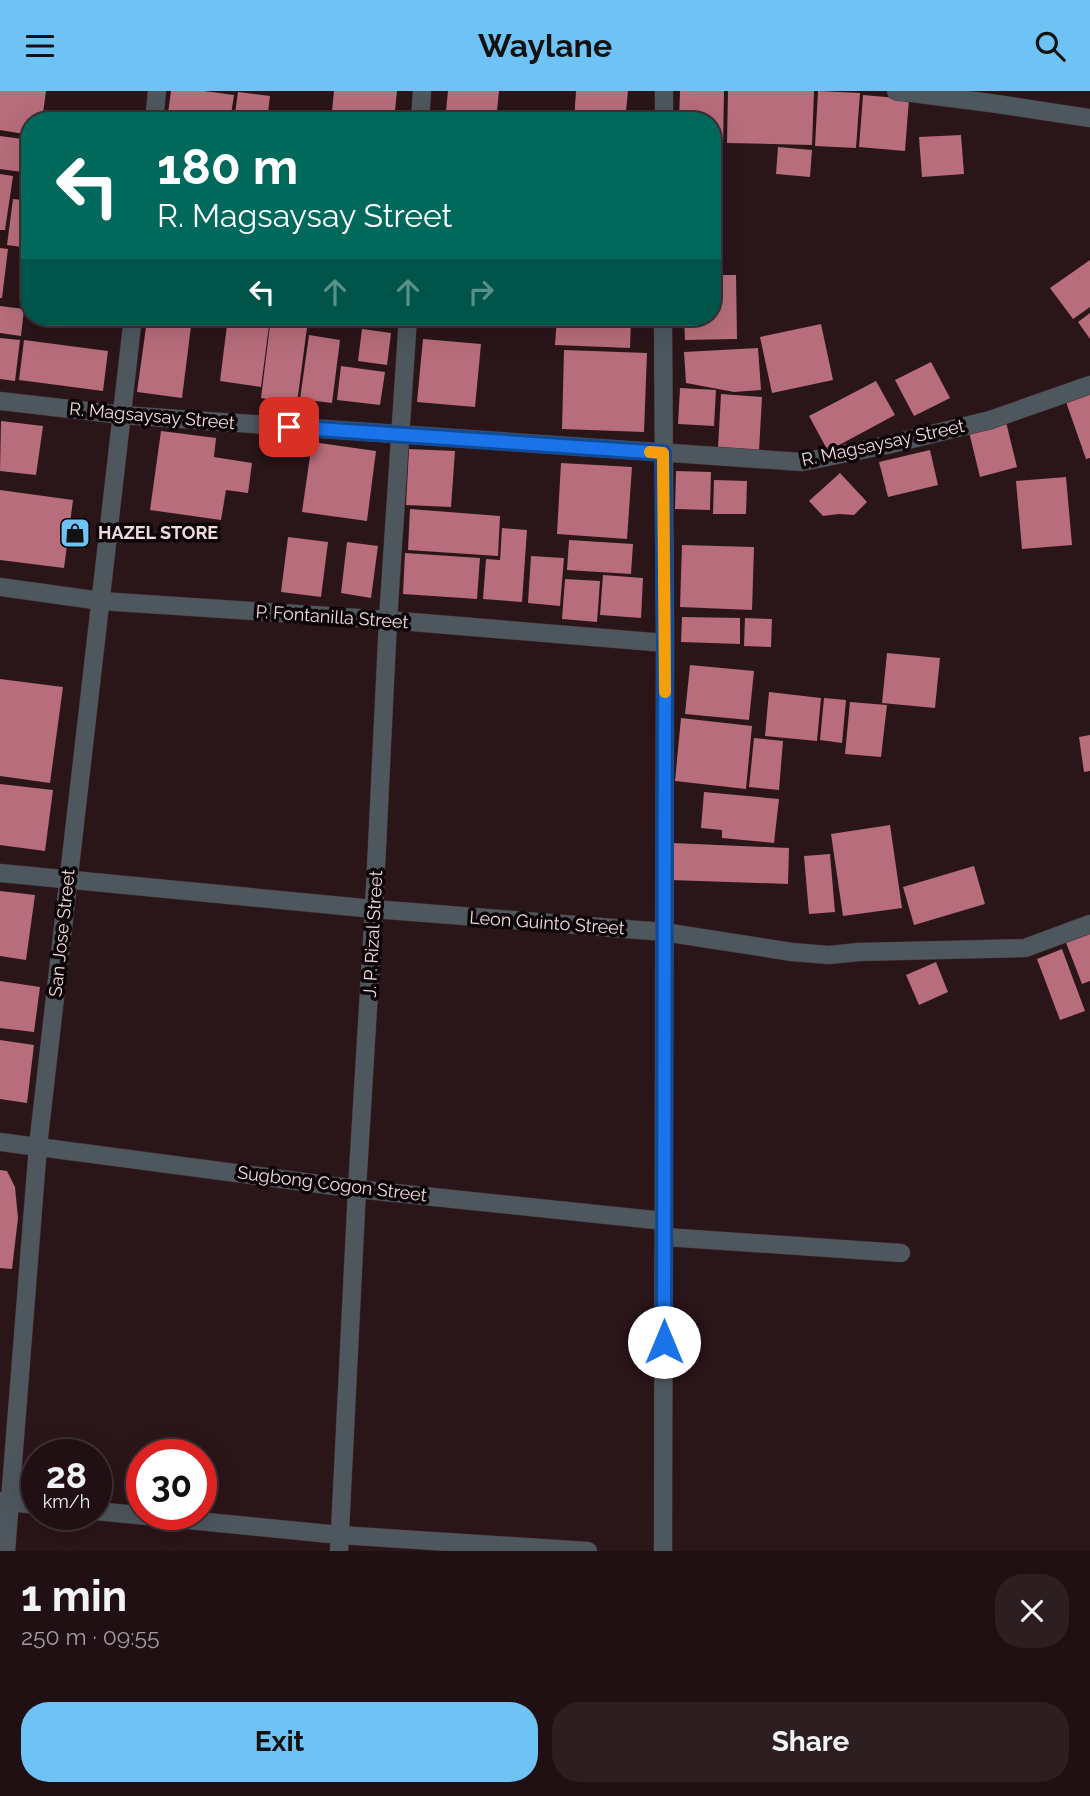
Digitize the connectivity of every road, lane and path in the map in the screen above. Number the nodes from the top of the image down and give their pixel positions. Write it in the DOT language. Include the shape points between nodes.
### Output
graph roads {
  1 [pos="157,91"];
  2 [pos="422,91"];
  3 [pos="664,91"];
  4 [pos="896,91"];
  5 [pos="155,112"];
  6 [pos="421,112"];
  7 [pos="664,112"];
  8 [pos="1090,118"];
  9 [pos="132,326"];
  10 [pos="407,326"];
  11 [pos="663,326"];
  12 [pos="1090,385"];
  13 [pos="0,401"];
  14 [pos="122,415"];
  15 [pos="401,434"];
  16 [pos="663,453"];
  17 [pos="0,587"];
  18 [pos="101,601"];
  19 [pos="388,620"];
  20 [pos="665,643"];
  21 [pos="0,873"];
  22 [pos="68,880"];
  23 [pos="374,909"];
  24 [pos="1090,924"];
  25 [pos="664,932"];
  26 [pos="0,1142"];
  27 [pos="38,1146"];
  28 [pos="357,1189"];
  29 [pos="665,1229"];
  30 [pos="901,1253"];
  31 [pos="5,1502"];
  32 [pos="112,1513"];
  33 [pos="340,1543"];
  34 [pos="6,1551"];
  35 [pos="588,1551"];
  36 [pos="663,1551"];
  1 -- 5 [label="street"];
  2 -- 6 [label="street"];
  3 -- 7 [label="street"];
  4 -- 8 [label="street"];
  9 -- 14 [label="street, San Jose Street"];
  10 -- 15 [label="street, J. P. Rizal Street"];
  11 -- 16 [label="street"];
  12 -- 16 [label="street, R. Magsaysay Street" via="990,419 802,462"];
  13 -- 14 [label="street, R. Magsaysay Street"];
  14 -- 15 [label="street, R. Magsaysay Street"];
  14 -- 18 [label="street, San Jose Street"];
  15 -- 16 [label="street, R. Magsaysay Street"];
  15 -- 19 [label="street, J. P. Rizal Street"];
  16 -- 20 [label="street"];
  17 -- 18 [label="street, P. Fontanilla Street"];
  18 -- 19 [label="street, P. Fontanilla Street"];
  18 -- 22 [label="street, San Jose Street"];
  19 -- 20 [label="street, P. Fontanilla Street"];
  19 -- 23 [label="street, J. P. Rizal Street"];
  20 -- 25 [label="street"];
  21 -- 22 [label="street, Leon Guinto Street"];
  22 -- 23 [label="street, Leon Guinto Street"];
  22 -- 27 [label="street, San Jose Street"];
  23 -- 25 [label="street, Leon Guinto Street"];
  23 -- 28 [label="street, J. P. Rizal Street"];
  24 -- 25 [label="street, Leon Guinto Street" via="1025,948 829,955"];
  25 -- 29 [label="street"];
  26 -- 27 [label="street, Sugbong Cogon Street"];
  27 -- 28 [label="street, Sugbong Cogon Street"];
  27 -- 31 [label="street, San Jose Street"];
  28 -- 29 [label="street, Sugbong Cogon Street"];
  28 -- 33 [label="street, J. P. Rizal Street"];
  29 -- 30 [label="street, Sugbong Cogon Street"];
  29 -- 36 [label="street"];
  31 -- 34 [label="street, San Jose Street"];
  32 -- 33 [label="street"];
  33 -- 35 [label="street"];
}
